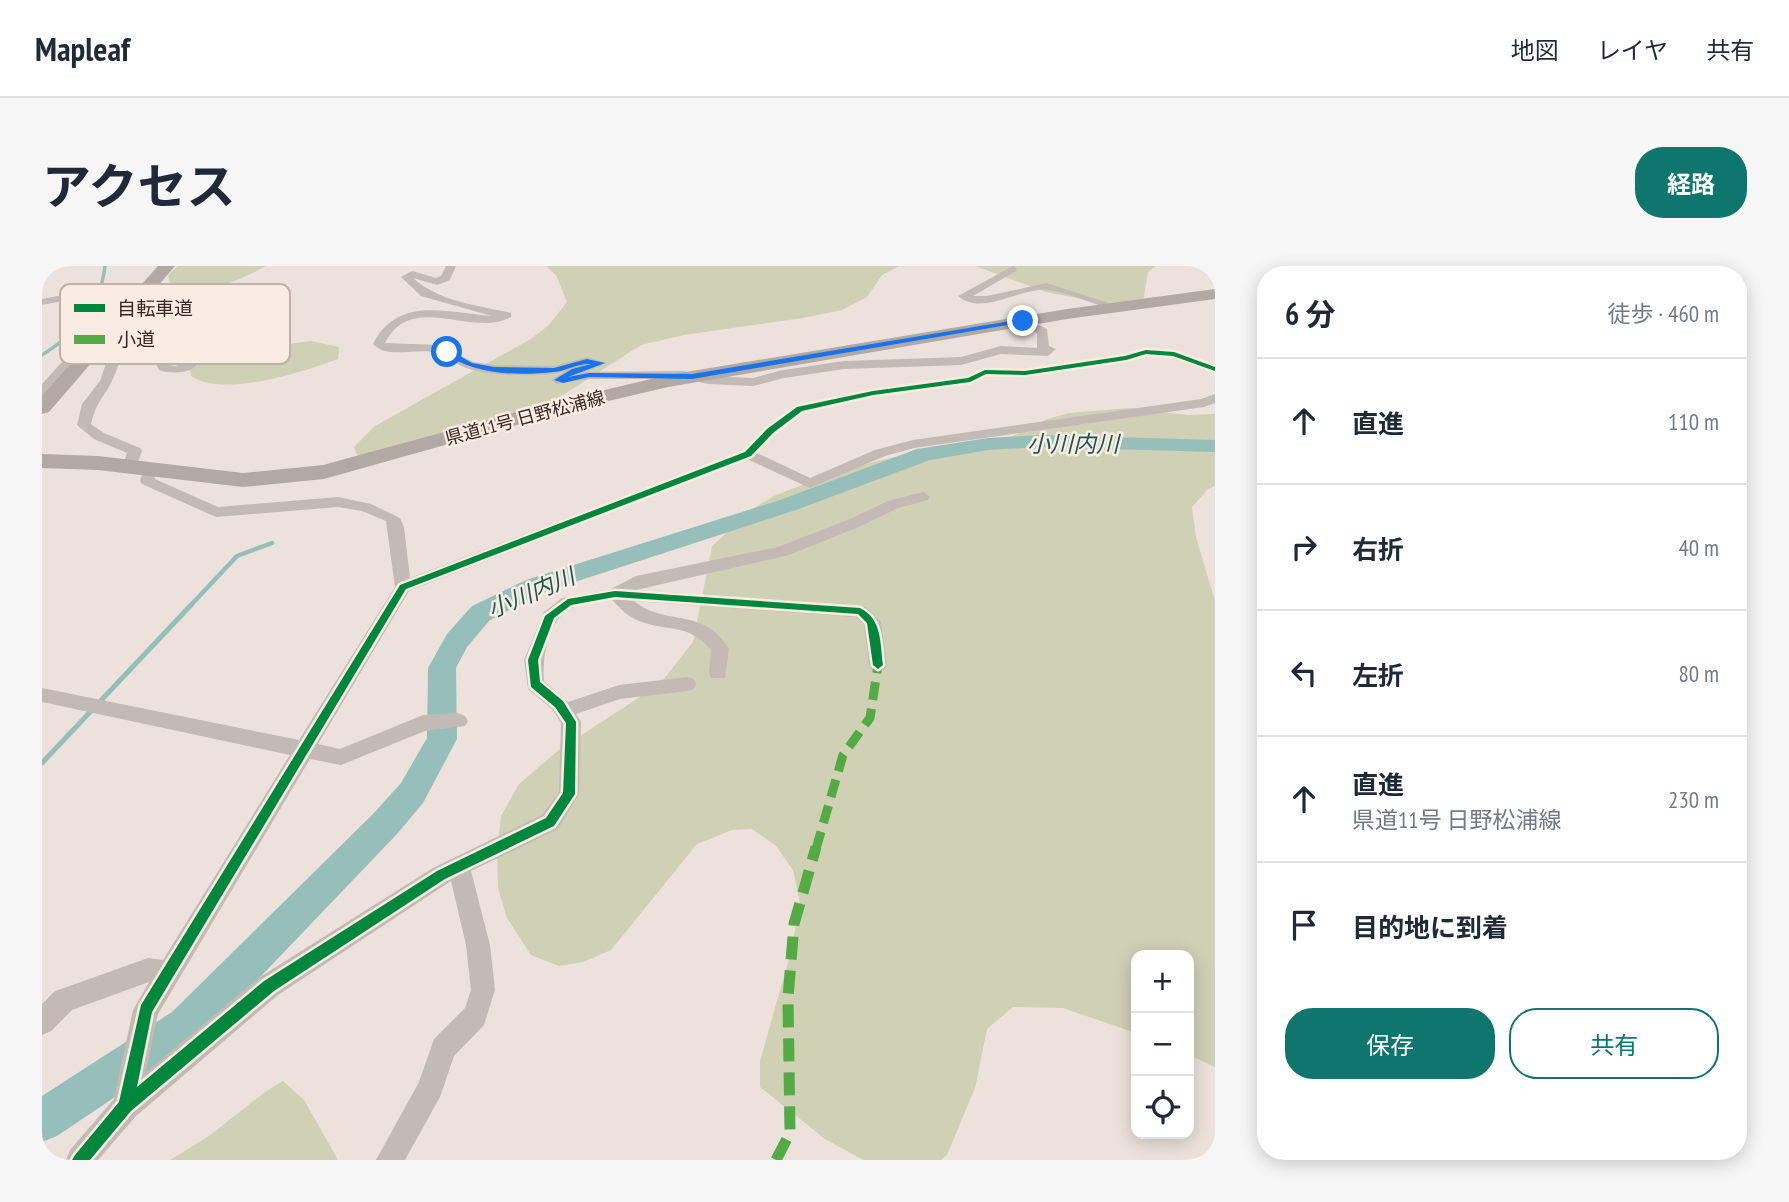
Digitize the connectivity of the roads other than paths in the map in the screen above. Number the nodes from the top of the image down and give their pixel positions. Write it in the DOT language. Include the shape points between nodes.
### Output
graph roads {
  1 [pos="47,266"];
  2 [pos="167,266"];
  3 [pos="451,266"];
  4 [pos="42,269"];
  5 [pos="1013,269"];
  6 [pos="155,284"];
  7 [pos="1215,294"];
  8 [pos="60,298"];
  9 [pos="42,302"];
  10 [pos="1115,307"];
  11 [pos="1023,321"];
  12 [pos="67,364"];
  13 [pos="86,364"];
  14 [pos="111,364"];
  15 [pos="161,364"];
  16 [pos="189,364"];
  17 [pos="1215,369"];
  18 [pos="692,377"];
  19 [pos="42,392"];
  20 [pos="1215,398"];
  21 [pos="42,408"];
  22 [pos="748,454"];
  23 [pos="42,461"];
  24 [pos="139,469"];
  25 [pos="923,497"];
  26 [pos="403,587"];
  27 [pos="615,594"];
  28 [pos="878,665"];
  29 [pos="718,673"];
  30 [pos="687,684"];
  31 [pos="42,695"];
  32 [pos="564,711"];
  33 [pos="458,721"];
  34 [pos="305,751"];
  35 [pos="459,867"];
  36 [pos="168,972"];
  37 [pos="42,1022"];
  38 [pos="126,1106"];
  39 [pos="80,1160"];
  40 [pos="390,1160"];
  1 -- 4 [label="street"];
  2 -- 6 [label="main road"];
  3 -- 18 [label="street" via="446,278 437,282 406,276 425,294 507,315 498,320 434,314 404,318 388,326 379,344 439,349 470,365 494,369 555,370 587,361 601,363 557,380 563,381 589,375"];
  5 -- 10 [label="street" via="964,296 1000,297 1046,286"];
  7 -- 10 [label="main road, 県道11号 日野松浦線"];
  8 -- 9 [label="street"];
  10 -- 11 [label="main road, 県道11号 日野松浦線"];
  11 -- 18 [label="main road, 県道11号 日野松浦線"];
  11 -- 18 [label="street" via="1043,331 1047,351 1001,349 961,361 844,365 753,383"];
  12 -- 19 [label="street"];
  13 -- 21 [label="main road"];
  14 -- 24 [label="street" via="106,381 89,404 84,425 135,451"];
  15 -- 16 [label="street" via="168,369"];
  17 -- 22 [label="street" via="1174,354 1146,352 1025,373 985,372 970,380 800,409"];
  18 -- 24 [label="main road, 県道11号 日野松浦線" via="565,405 324,472 243,480"];
  20 -- 22 [label="street" via="913,444 880,453 810,484"];
  22 -- 26 [label="street"];
  23 -- 24 [label="main road, 県道11号 日野松浦線"];
  24 -- 26 [label="street" via="147,481 216,512 338,502 392,518"];
  25 -- 27 [label="street" via="905,498 783,551 636,582"];
  26 -- 34 [label="street"];
  27 -- 28 [label="street" via="860,611 872,622"];
  27 -- 29 [label="street" via="643,617 708,632 720,649"];
  27 -- 32 [label="street" via="568,602 550,616 533,660 536,684"];
  30 -- 32 [label="street" via="619,692"];
  31 -- 34 [label="street"];
  32 -- 35 [label="street" via="571,722 569,794 550,822"];
  33 -- 34 [label="street" via="423,723 341,757"];
  34 -- 36 [label="street"];
  35 -- 38 [label="street" via="269,986"];
  35 -- 40 [label="street" via="478,945 483,990 475,1016 443,1048 430,1088"];
  36 -- 37 [label="street" via="148,970 64,1000"];
  36 -- 38 [label="street" via="146,1010"];
  38 -- 39 [label="street"];
}
